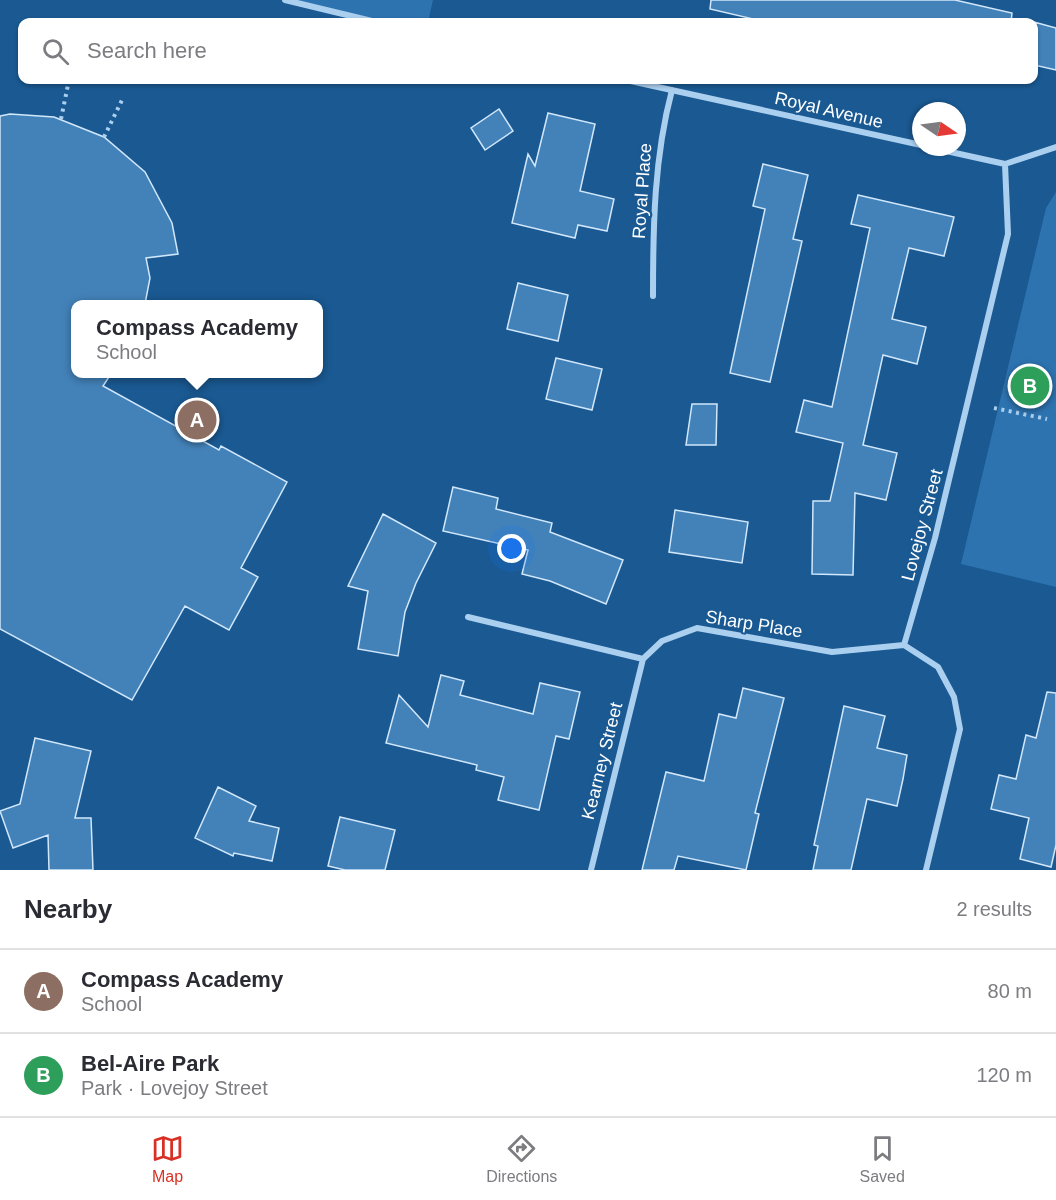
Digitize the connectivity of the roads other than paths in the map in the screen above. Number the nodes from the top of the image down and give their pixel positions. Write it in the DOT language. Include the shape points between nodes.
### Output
graph roads {
  1 [pos="285,0"];
  2 [pos="359,18"];
  3 [pos="644,84"];
  4 [pos="672,90"];
  5 [pos="912,143"];
  6 [pos="1056,147"];
  7 [pos="966,155"];
  8 [pos="1005,164"];
  9 [pos="653,296"];
  10 [pos="468,617"];
  11 [pos="904,645"];
  12 [pos="643,659"];
  13 [pos="591,870"];
  14 [pos="926,870"];
  1 -- 2 [label="street"];
  3 -- 4 [label="street, Royal Avenue"];
  4 -- 5 [label="street, Royal Avenue"];
  4 -- 9 [label="street, Royal Place" via="662,129 653,211"];
  6 -- 8 [label="street"];
  7 -- 8 [label="street"];
  8 -- 11 [label="street, Lovejoy Street" via="1008,234 935,538"];
  10 -- 12 [label="street"];
  11 -- 12 [label="street, Sharp Place" via="832,652 697,628 662,641"];
  11 -- 14 [label="street" via="938,667 954,697 960,729"];
  12 -- 13 [label="street, Kearney Street"];
}
